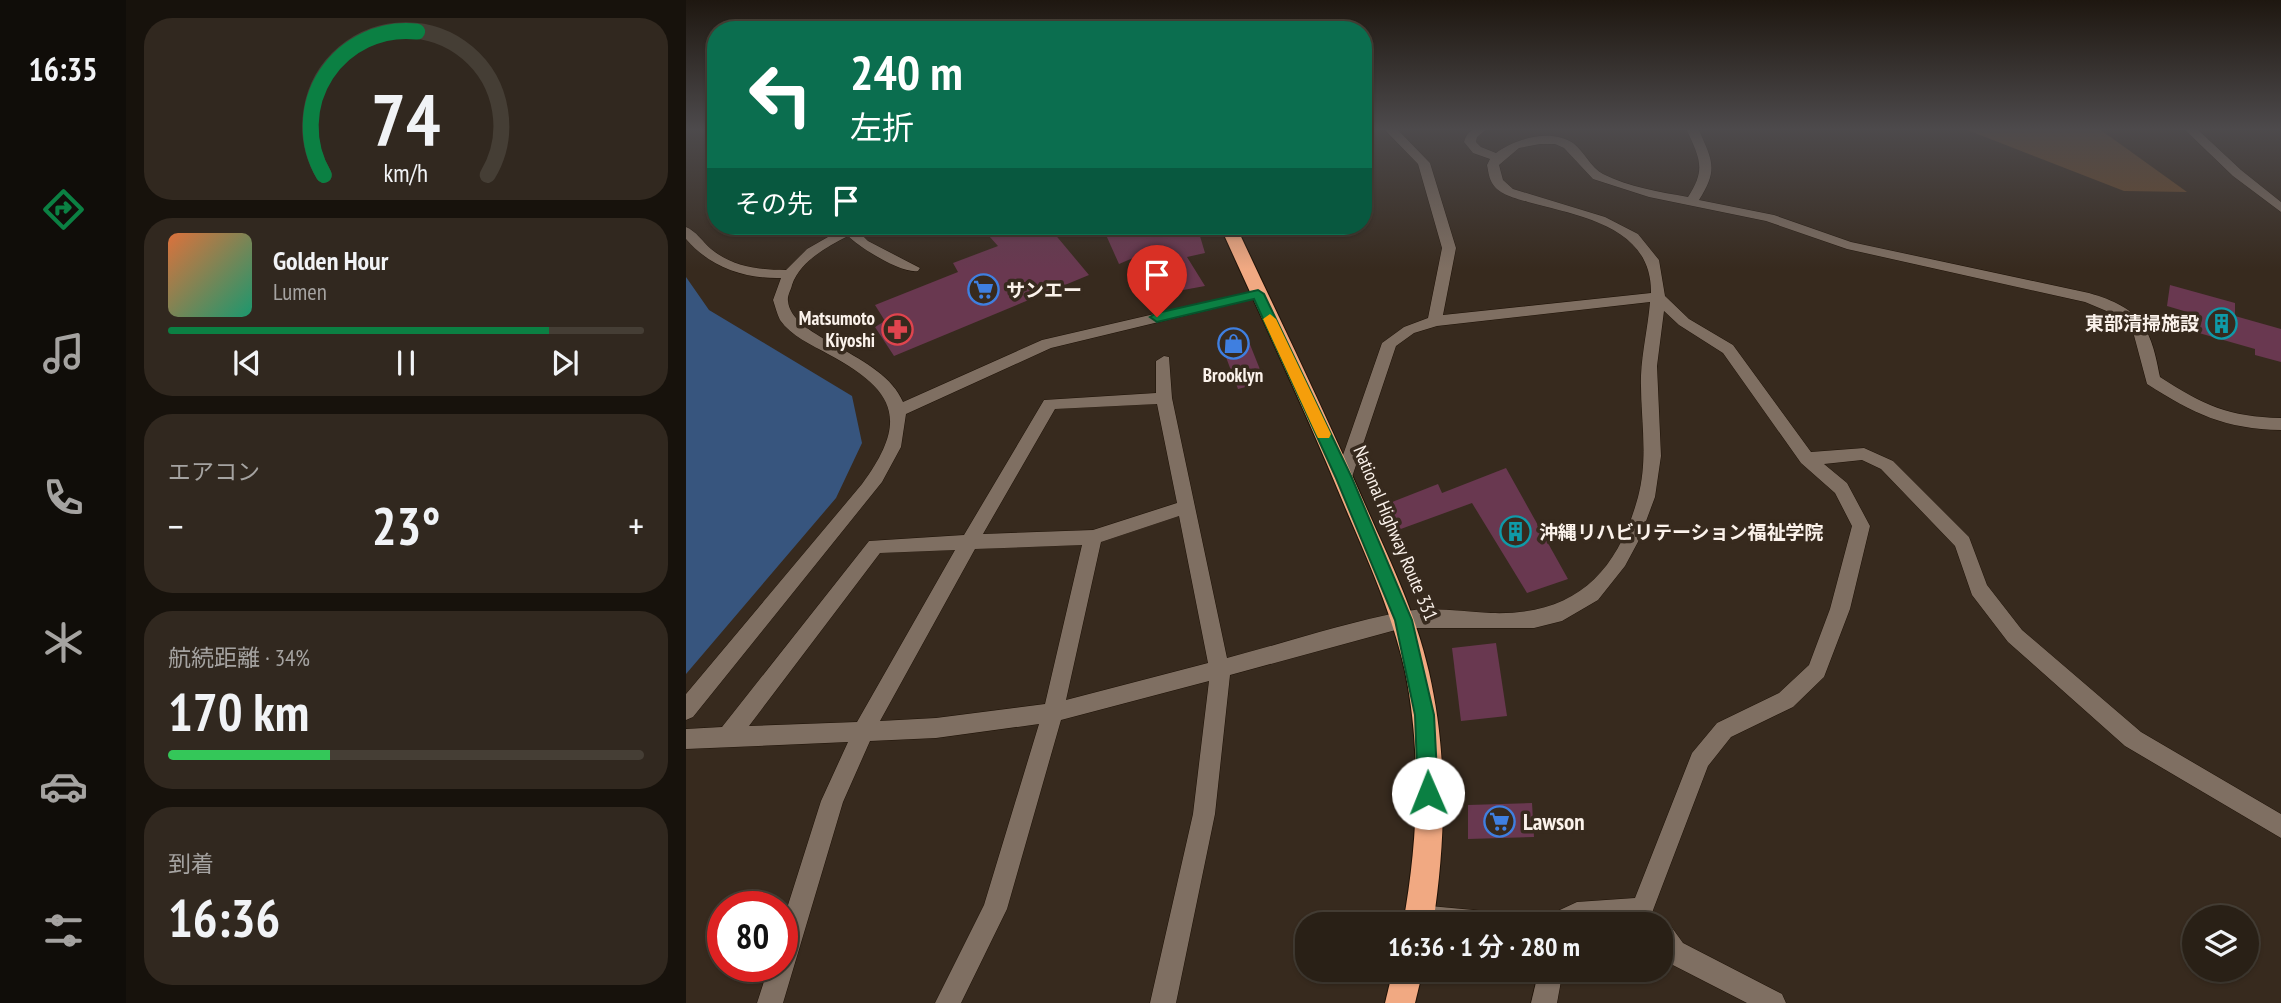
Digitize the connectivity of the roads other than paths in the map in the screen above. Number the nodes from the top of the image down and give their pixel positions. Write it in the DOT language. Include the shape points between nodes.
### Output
graph roads {
  1 [pos="1428,175"];
  2 [pos="1495,175"];
  3 [pos="1596,175"];
  4 [pos="1707,175"];
  5 [pos="2239,175"];
  6 [pos="1691,202"];
  7 [pos="2281,208"];
  8 [pos="686,231"];
  9 [pos="839,235"];
  10 [pos="857,235"];
  11 [pos="1232,235"];
  12 [pos="913,268"];
  13 [pos="790,274"];
  14 [pos="1258,294"];
  15 [pos="1657,297"];
  16 [pos="1435,321"];
  17 [pos="1164,361"];
  18 [pos="1164,398"];
  19 [pos="898,411"];
  20 [pos="2281,424"];
  21 [pos="1807,459"];
  22 [pos="1344,478"];
  23 [pos="1188,506"];
  24 [pos="1093,537"];
  25 [pos="974,539"];
  26 [pos="1403,620"];
  27 [pos="1220,670"];
  28 [pos="686,710"];
  29 [pos="1053,713"];
  30 [pos="864,730"];
  31 [pos="727,738"];
  32 [pos="686,739"];
  33 [pos="2281,827"];
  34 [pos="1419,912"];
  35 [pos="1649,912"];
  36 [pos="1673,951"];
  37 [pos="1405,982"];
  38 [pos="1548,982"];
  39 [pos="770,1003"];
  40 [pos="948,1003"];
  41 [pos="1163,1003"];
  42 [pos="1400,1003"];
  43 [pos="1544,1003"];
  44 [pos="1773,1003"];
  1 -- 16 [label="street" via="1450,248"];
  2 -- 15 [label="street" via="1509,192 1607,223 1635,238 1653,259"];
  3 -- 6 [label="street"];
  4 -- 6 [label="street"];
  5 -- 7 [label="street"];
  6 -- 20 [label="street" via="1769,218 1847,245 2123,309 2144,330 2153,380 2207,415 2252,424"];
  8 -- 13 [label="street" via="699,249 721,265 757,274"];
  9 -- 13 [label="street" via="810,253"];
  10 -- 12 [label="street" via="863,244"];
  11 -- 14 [label="highway, National Highway Route 331"];
  13 -- 19 [label="street" via="780,294 785,319 796,330 878,377 890,390"];
  14 -- 19 [label="street" via="1047,344"];
  14 -- 22 [label="highway, National Highway Route 331"];
  15 -- 16 [label="street"];
  15 -- 21 [label="street" via="1684,322 1728,349"];
  15 -- 26 [label="street" via="1649,368 1650,477 1631,537 1597,589 1572,608 1539,620 1437,616"];
  16 -- 22 [label="street" via="1389,343"];
  17 -- 18 [label="street"];
  18 -- 23 [label="street"];
  18 -- 25 [label="street" via="1051,404"];
  19 -- 28 [label="street" via="894,445 882,467"];
  21 -- 33 [label="street" via="1864,454 1887,465 1963,542 1979,589 2015,636 2133,739"];
  21 -- 35 [label="street" via="1841,488 1861,526 1836,621 1817,671 1786,700 1724,730 1700,760"];
  22 -- 26 [label="highway, National Highway Route 331"];
  23 -- 24 [label="street"];
  23 -- 27 [label="street"];
  24 -- 25 [label="street"];
  24 -- 29 [label="street"];
  25 -- 30 [label="street"];
  25 -- 31 [label="street" via="875,546"];
  26 -- 27 [label="street"];
  26 -- 34 [label="highway, National Highway Route 331" via="1421,695 1427,754 1428,813"];
  27 -- 29 [label="street"];
  27 -- 41 [label="street" via="1204,814"];
  29 -- 30 [label="street" via="936,728"];
  29 -- 40 [label="street" via="995,909"];
  30 -- 31 [label="street"];
  30 -- 39 [label="street" via="832,801"];
  31 -- 32 [label="street"];
  36 -- 44 [label="street"];
  37 -- 42 [label="highway"];
  38 -- 43 [label="street"];
}
